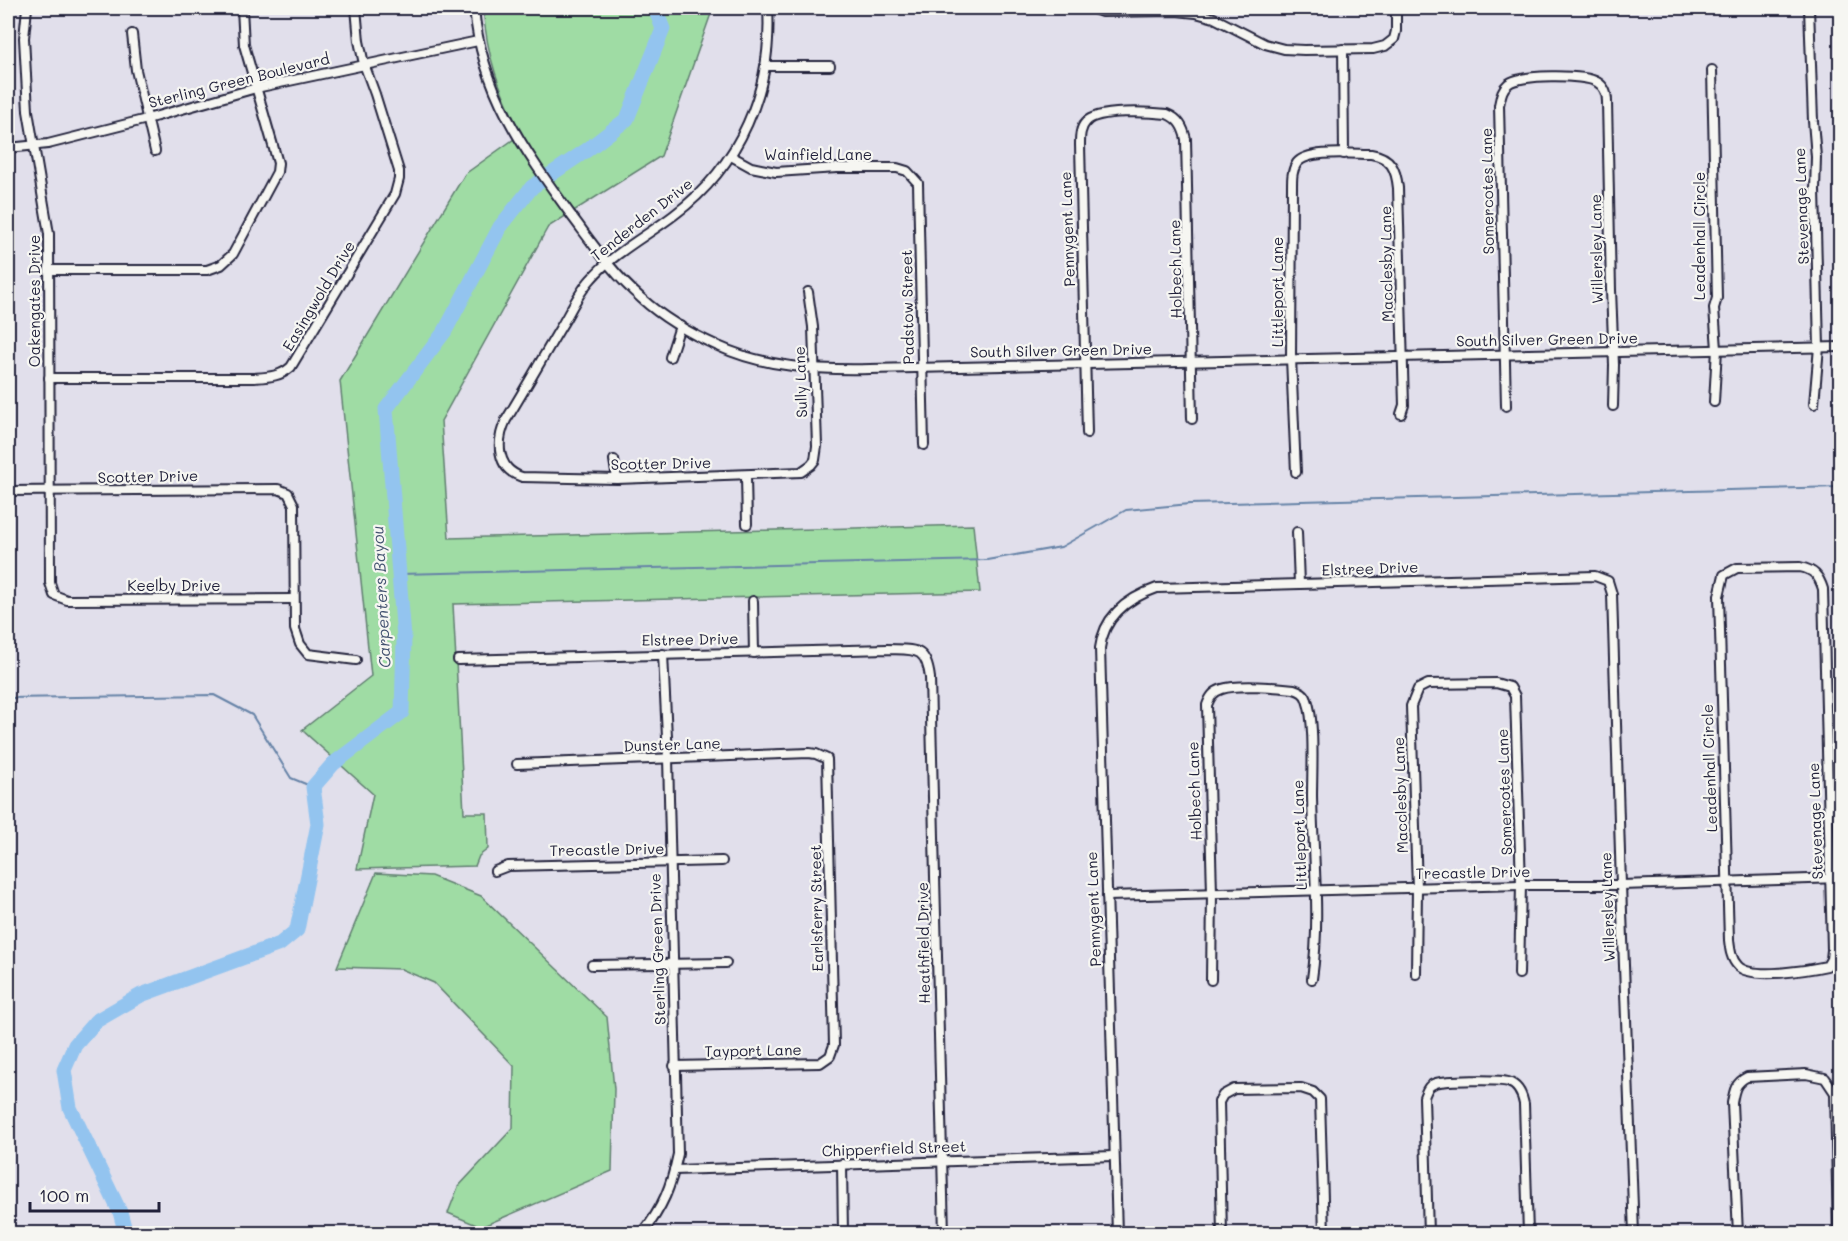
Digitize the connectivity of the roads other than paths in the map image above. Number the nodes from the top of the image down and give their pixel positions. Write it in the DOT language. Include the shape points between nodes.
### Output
graph roads {
  1 [pos="27,8"];
  2 [pos="242,8"];
  3 [pos="356,8"];
  4 [pos="474,8"];
  5 [pos="768,8"];
  6 [pos="1395,8"];
  7 [pos="1809,8"];
  8 [pos="1094,9"];
  9 [pos="132,34"];
  10 [pos="478,41"];
  11 [pos="1343,49"];
  12 [pos="364,64"];
  13 [pos="766,66"];
  14 [pos="830,66"];
  15 [pos="1712,70"];
  16 [pos="256,88"];
  17 [pos="1606,93"];
  18 [pos="147,119"];
  19 [pos="1178,121"];
  20 [pos="35,146"];
  21 [pos="8,148"];
  22 [pos="155,151"];
  23 [pos="1344,154"];
  24 [pos="731,156"];
  25 [pos="907,171"];
  26 [pos="607,264"];
  27 [pos="49,270"];
  28 [pos="808,292"];
  29 [pos="680,326"];
  30 [pos="1819,347"];
  31 [pos="1840,347"];
  32 [pos="1718,350"];
  33 [pos="1614,352"];
  34 [pos="1506,354"];
  35 [pos="670,357"];
  36 [pos="1403,357"];
  37 [pos="1291,358"];
  38 [pos="1192,362"];
  39 [pos="1084,364"];
  40 [pos="923,368"];
  41 [pos="814,369"];
  42 [pos="49,378"];
  43 [pos="1714,402"];
  44 [pos="1814,404"];
  45 [pos="1506,406"];
  46 [pos="1613,406"];
  47 [pos="1401,414"];
  48 [pos="1192,418"];
  49 [pos="1087,433"];
  50 [pos="924,445"];
  51 [pos="614,460"];
  52 [pos="807,469"];
  53 [pos="1296,472"];
  54 [pos="514,475"];
  55 [pos="746,476"];
  56 [pos="617,479"];
  57 [pos="50,491"];
  58 [pos="8,492"];
  59 [pos="747,524"];
  60 [pos="1297,532"];
  61 [pos="1724,574"];
  62 [pos="1608,580"];
  63 [pos="1299,584"];
  64 [pos="54,596"];
  65 [pos="1136,598"];
  66 [pos="294,599"];
  67 [pos="753,601"];
  68 [pos="754,652"];
  69 [pos="922,653"];
  70 [pos="663,654"];
  71 [pos="357,660"];
  72 [pos="458,660"];
  73 [pos="1505,684"];
  74 [pos="1302,691"];
  75 [pos="668,758"];
  76 [pos="827,759"];
  77 [pos="517,764"];
  78 [pos="722,861"];
  79 [pos="669,862"];
  80 [pos="495,871"];
  81 [pos="1831,878"];
  82 [pos="1840,878"];
  83 [pos="1727,881"];
  84 [pos="1521,885"];
  85 [pos="1621,885"];
  86 [pos="1417,888"];
  87 [pos="1316,891"];
  88 [pos="1212,893"];
  89 [pos="1107,896"];
  90 [pos="1734,960"];
  91 [pos="726,963"];
  92 [pos="673,964"];
  93 [pos="592,965"];
  94 [pos="1416,974"];
  95 [pos="1519,974"];
  96 [pos="1312,979"];
  97 [pos="1211,980"];
  98 [pos="830,1056"];
  99 [pos="675,1066"];
  100 [pos="1114,1156"];
  101 [pos="942,1161"];
  102 [pos="842,1164"];
  103 [pos="674,1170"];
  104 [pos="642,1233"];
  105 [pos="843,1233"];
  106 [pos="944,1233"];
  107 [pos="1117,1233"];
  108 [pos="1222,1233"];
  109 [pos="1324,1233"];
  110 [pos="1428,1233"];
  111 [pos="1528,1233"];
  112 [pos="1634,1233"];
  113 [pos="1738,1233"];
  114 [pos="1838,1233"];
  1 -- 20 [label="street, Oakengates Drive" via="26,84"];
  2 -- 16 [label="street" via="244,45"];
  3 -- 12 [label="street, Easingwold Drive"];
  4 -- 10 [label="street, South Silver Green Drive"];
  5 -- 13 [label="street, Tenderden Drive"];
  6 -- 11 [label="street" via="1394,39 1385,46"];
  7 -- 30 [label="street, Stevenage Lane"];
  8 -- 11 [label="street" via="1186,11 1214,18 1275,47"];
  9 -- 18 [label="street"];
  10 -- 12 [label="street, Sterling Green Boulevard"];
  10 -- 26 [label="street, South Silver Green Drive" via="497,98 523,147"];
  11 -- 23 [label="street"];
  12 -- 16 [label="street, Sterling Green Boulevard"];
  12 -- 42 [label="street, Easingwold Drive" via="399,179 395,194 285,373 253,378"];
  13 -- 14 [label="street"];
  13 -- 24 [label="street, Tenderden Drive" via="757,102"];
  15 -- 32 [label="street, Leadenhall Circle" via="1717,298 1714,308"];
  16 -- 18 [label="street, Sterling Green Boulevard"];
  16 -- 27 [label="street" via="278,163 277,172 233,254 221,265 207,270"];
  17 -- 33 [label="street, Willersley Lane"];
  17 -- 34 [label="street, Somercotes Lane" via="1600,83 1578,77 1521,78 1509,82 1501,92"];
  18 -- 20 [label="street, Sterling Green Boulevard"];
  18 -- 22 [label="street"];
  19 -- 38 [label="street, Holbech Lane" via="1186,140"];
  19 -- 39 [label="street, Pennygent Lane" via="1167,114 1104,114 1084,123"];
  20 -- 21 [label="street, Sterling Green Boulevard"];
  20 -- 27 [label="street, Oakengates Drive" via="49,234"];
  23 -- 36 [label="street, Macclesby Lane" via="1381,155 1394,167 1398,188"];
  23 -- 37 [label="street, Littleport Lane" via="1307,156 1293,172"];
  24 -- 25 [label="street, Wainfield Lane" via="751,167 776,172 837,168"];
  24 -- 26 [label="street, Tenderden Drive" via="692,200"];
  25 -- 40 [label="street, Padstow Street" via="918,183"];
  26 -- 29 [label="street, South Silver Green Drive" via="646,303"];
  26 -- 54 [label="street, Tenderden Drive" via="585,286 501,430 503,463"];
  27 -- 42 [label="street, Oakengates Drive"];
  28 -- 41 [label="street, Sully Lane"];
  29 -- 35 [label="street"];
  29 -- 41 [label="street, South Silver Green Drive" via="738,354"];
  30 -- 31 [label="street, South Silver Green Drive"];
  30 -- 32 [label="street, South Silver Green Drive"];
  30 -- 44 [label="street, Stevenage Lane"];
  32 -- 33 [label="street, South Silver Green Drive"];
  32 -- 43 [label="street, Leadenhall Circle"];
  33 -- 34 [label="street, South Silver Green Drive"];
  33 -- 46 [label="street, Willersley Lane"];
  34 -- 36 [label="street, South Silver Green Drive"];
  34 -- 45 [label="street, Somercotes Lane"];
  36 -- 37 [label="street, South Silver Green Drive"];
  36 -- 47 [label="street, Macclesby Lane"];
  37 -- 38 [label="street, South Silver Green Drive"];
  37 -- 53 [label="street, Littleport Lane"];
  38 -- 39 [label="street, South Silver Green Drive"];
  38 -- 48 [label="street, Holbech Lane"];
  39 -- 40 [label="street, South Silver Green Drive"];
  39 -- 49 [label="street, Pennygent Lane"];
  40 -- 41 [label="street, South Silver Green Drive"];
  40 -- 50 [label="street, Padstow Street"];
  41 -- 52 [label="street, Sully Lane" via="816,454"];
  42 -- 57 [label="street, Oakengates Drive"];
  51 -- 56 [label="street"];
  52 -- 55 [label="street, Scotter Drive"];
  54 -- 56 [label="street, Scotter Drive"];
  55 -- 56 [label="street, Scotter Drive"];
  55 -- 59 [label="street"];
  57 -- 58 [label="street, Scotter Drive"];
  57 -- 64 [label="street, Oakengates Drive" via="50,584"];
  57 -- 66 [label="street, Scotter Drive" via="278,489 288,494 294,505"];
  60 -- 63 [label="street"];
  61 -- 81 [label="street, Stevenage Lane" via="1737,568 1800,567 1818,576 1823,600"];
  61 -- 83 [label="street, Leadenhall Circle" via="1719,596"];
  62 -- 63 [label="street, Elstree Drive" via="1595,576"];
  62 -- 85 [label="street, Willersley Lane" via="1612,594"];
  63 -- 65 [label="street, Elstree Drive" via="1157,588"];
  64 -- 66 [label="street, Keelby Drive" via="67,600"];
  65 -- 89 [label="street, Pennygent Lane" via="1113,614 1101,635"];
  66 -- 71 [label="street" via="295,630 308,654"];
  67 -- 68 [label="street"];
  68 -- 69 [label="street, Elstree Drive" via="887,649"];
  68 -- 70 [label="street, Elstree Drive"];
  69 -- 101 [label="street, Heathfield Drive" via="930,678"];
  70 -- 72 [label="street, Elstree Drive"];
  70 -- 75 [label="street, Sterling Green Drive"];
  73 -- 84 [label="street, Somercotes Lane" via="1515,696"];
  73 -- 86 [label="street, Macclesby Lane" via="1428,684 1418,689 1411,706"];
  74 -- 87 [label="street, Littleport Lane" via="1309,710"];
  74 -- 88 [label="street, Holbech Lane" via="1223,688 1211,695 1206,721"];
  75 -- 76 [label="street, Dunster Lane" via="816,753"];
  75 -- 77 [label="street, Dunster Lane"];
  75 -- 79 [label="street, Sterling Green Drive"];
  76 -- 98 [label="street, Earlsferry Street" via="834,1046"];
  78 -- 79 [label="street, Trecastle Drive"];
  79 -- 80 [label="street, Trecastle Drive" via="508,866"];
  79 -- 92 [label="street, Sterling Green Drive"];
  81 -- 82 [label="street, Trecastle Drive"];
  81 -- 83 [label="street, Trecastle Drive"];
  81 -- 90 [label="street, Stevenage Lane" via="1833,950 1827,966 1804,972 1750,972 1739,968"];
  83 -- 85 [label="street, Trecastle Drive"];
  83 -- 90 [label="street, Leadenhall Circle" via="1729,940"];
  84 -- 85 [label="street, Trecastle Drive"];
  84 -- 86 [label="street, Trecastle Drive"];
  84 -- 95 [label="street, Somercotes Lane"];
  85 -- 112 [label="street, Willersley Lane"];
  86 -- 87 [label="street, Trecastle Drive"];
  86 -- 94 [label="street, Macclesby Lane"];
  87 -- 88 [label="street, Trecastle Drive"];
  87 -- 96 [label="street, Littleport Lane" via="1317,948"];
  88 -- 89 [label="street, Trecastle Drive"];
  88 -- 97 [label="street, Holbech Lane"];
  89 -- 100 [label="street, Pennygent Lane"];
  91 -- 92 [label="street"];
  92 -- 93 [label="street"];
  92 -- 99 [label="street, Sterling Green Drive"];
  98 -- 99 [label="street, Tayport Lane" via="820,1063"];
  99 -- 103 [label="street, Sterling Green Drive" via="678,1154"];
  100 -- 101 [label="street, Chipperfield Street"];
  100 -- 107 [label="street, Pennygent Lane"];
  101 -- 102 [label="street, Chipperfield Street"];
  101 -- 106 [label="street, Heathfield Drive"];
  102 -- 103 [label="street, Chipperfield Street"];
  102 -- 105 [label="street"];
  103 -- 104 [label="street, Sterling Green Drive" via="657,1216"];
  108 -- 109 [label="street" via="1219,1102 1234,1089 1301,1088 1320,1099"];
  110 -- 111 [label="street" via="1424,1097 1428,1088 1435,1083 1507,1081 1517,1087 1524,1104"];
  113 -- 114 [label="street" via="1734,1090 1739,1082 1758,1076 1806,1074 1825,1078 1835,1093"];
}
